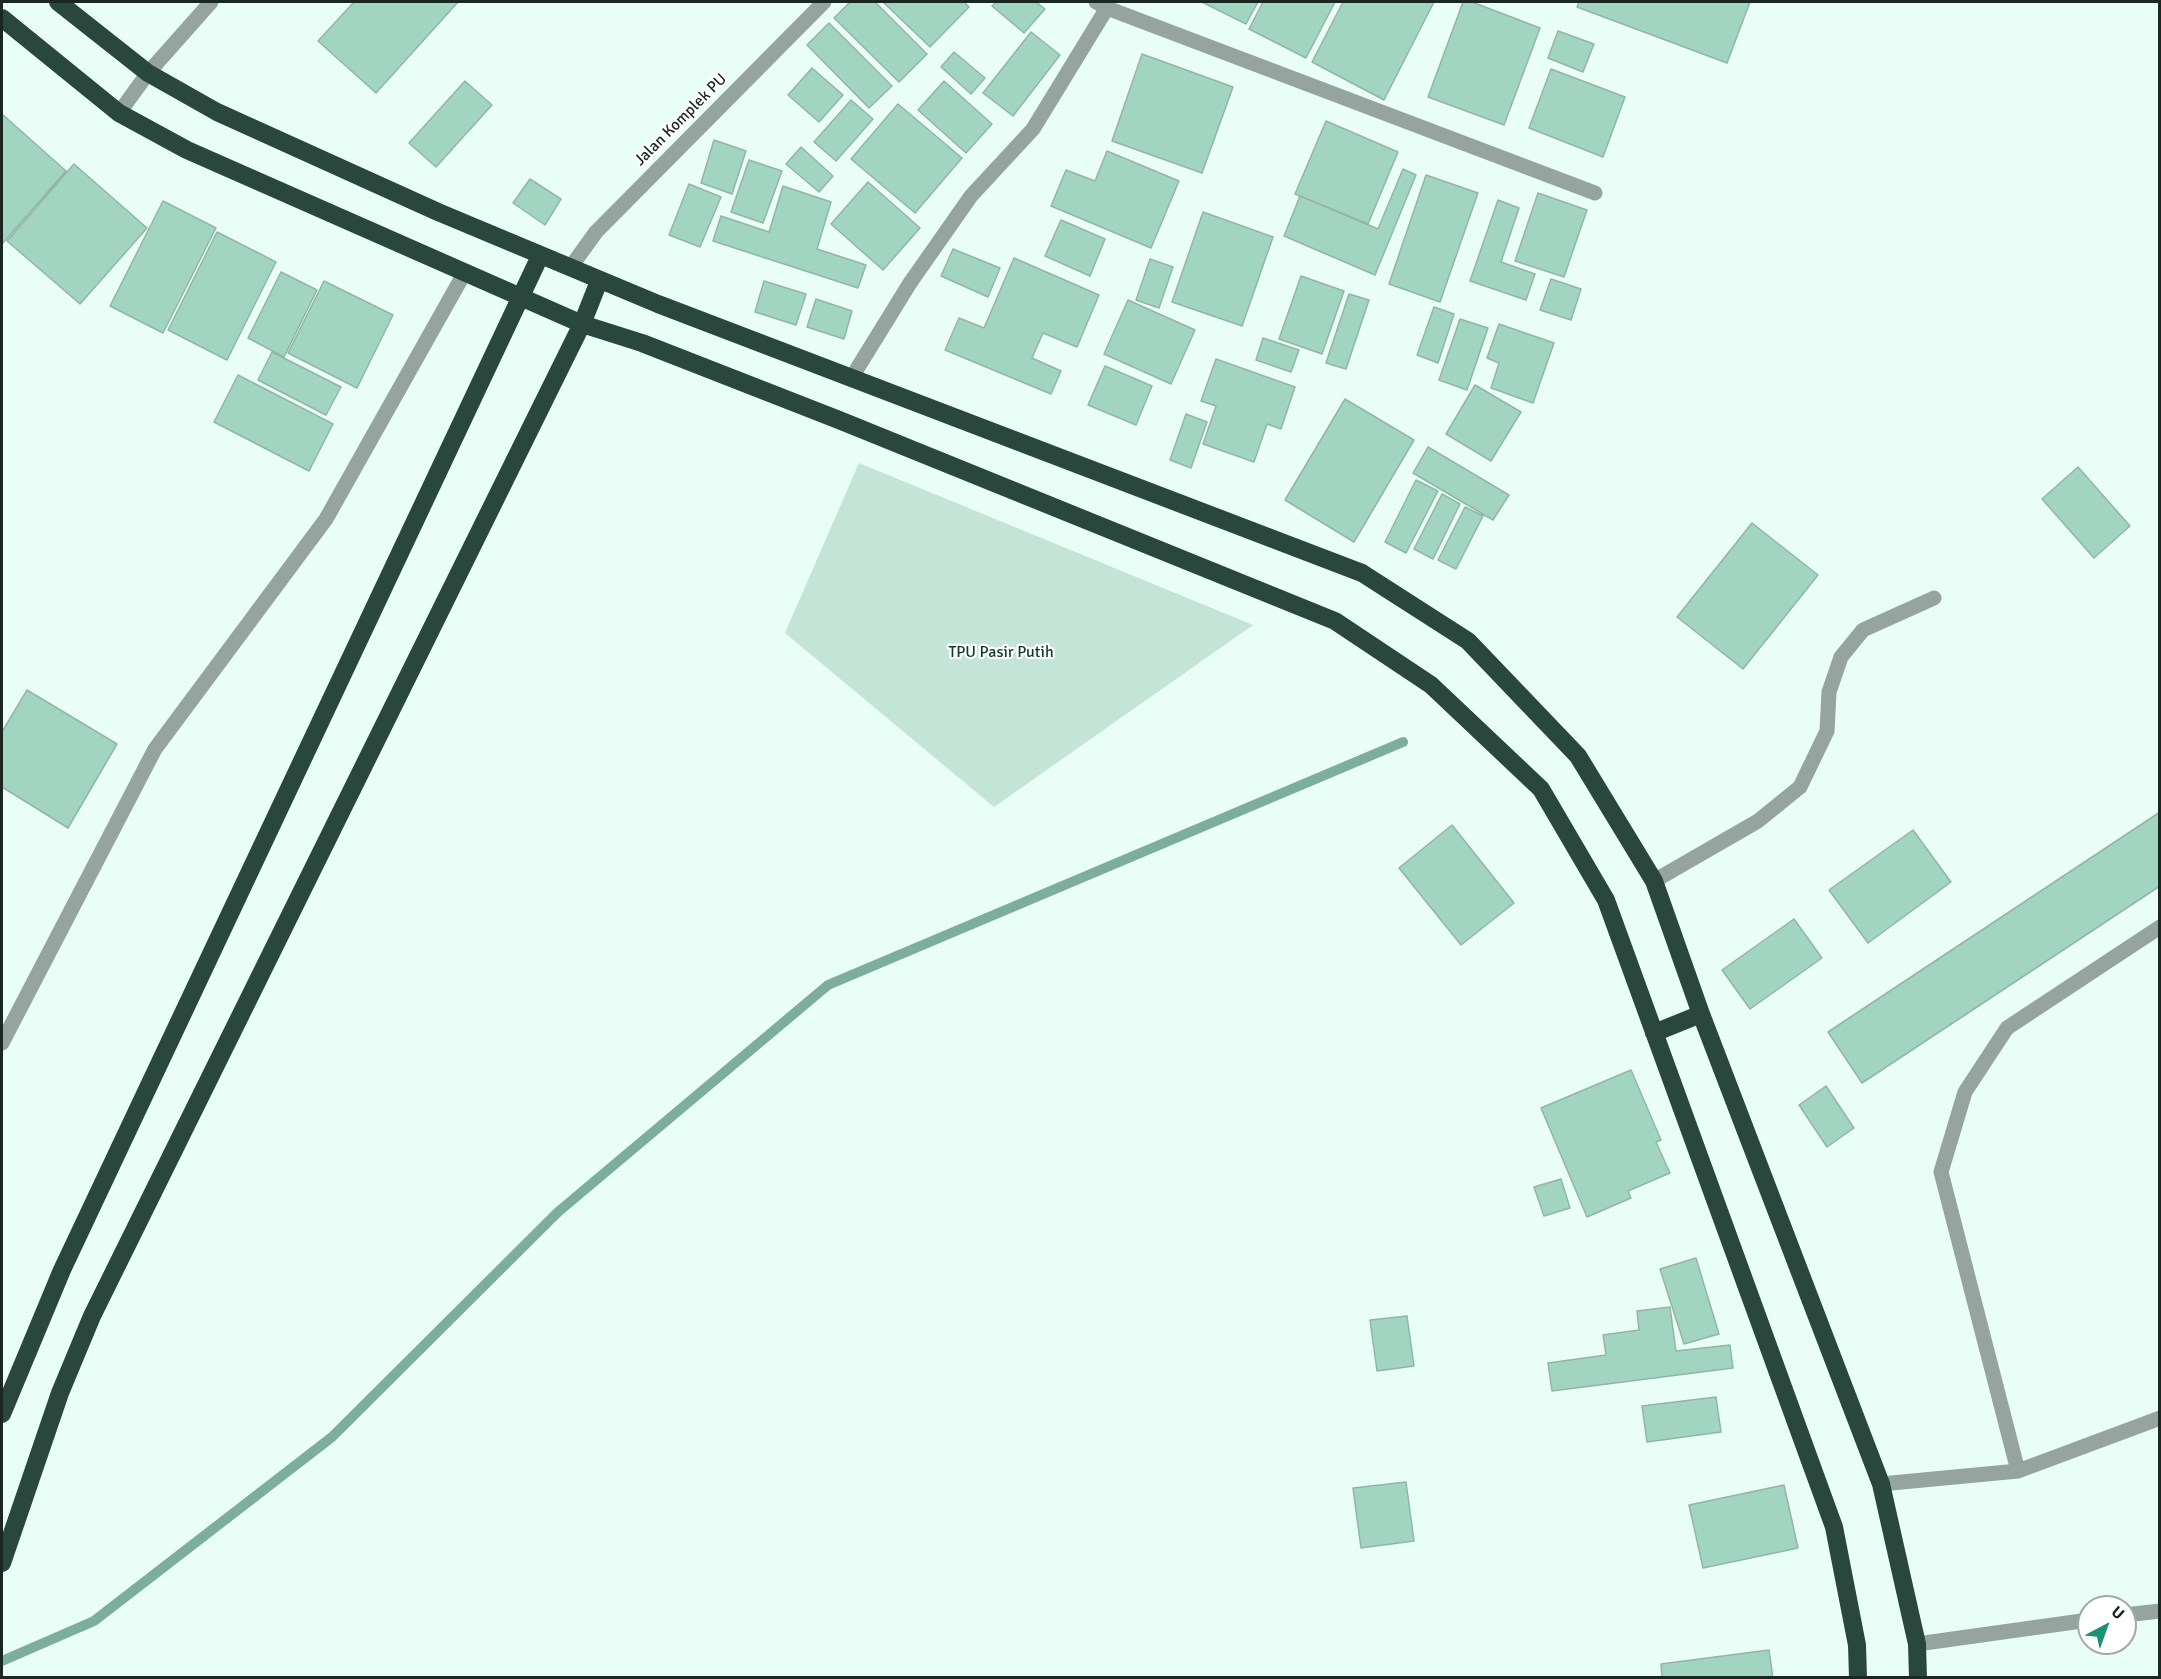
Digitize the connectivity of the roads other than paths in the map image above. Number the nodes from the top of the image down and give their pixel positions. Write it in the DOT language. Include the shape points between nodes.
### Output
graph roads {
  1 [pos="58,2"];
  2 [pos="824,2"];
  3 [pos="205,4"];
  4 [pos="1102,5"];
  5 [pos="2,18"];
  6 [pos="148,73"];
  7 [pos="118,112"];
  8 [pos="1595,193"];
  9 [pos="540,256"];
  10 [pos="570,268"];
  11 [pos="465,272"];
  12 [pos="600,281"];
  13 [pos="522,298"];
  14 [pos="582,324"];
  15 [pos="852,377"];
  16 [pos="1934,598"];
  17 [pos="1654,881"];
  18 [pos="2160,927"];
  19 [pos="1701,1014"];
  20 [pos="1654,1033"];
  21 [pos="2,1043"];
  22 [pos="2,1414"];
  23 [pos="2160,1418"];
  24 [pos="2018,1471"];
  25 [pos="1881,1484"];
  26 [pos="2,1563"];
  27 [pos="2160,1611"];
  28 [pos="2137,1614"];
  29 [pos="2077,1622"];
  30 [pos="1917,1644"];
  31 [pos="1858,1677"];
  32 [pos="1918,1677"];
  1 -- 6 [label="highway"];
  2 -- 10 [label="street, Jalan Komplek PU" via="596,232"];
  3 -- 6 [label="street"];
  4 -- 8 [label="street"];
  4 -- 15 [label="street" via="1033,129 971,196 910,283"];
  5 -- 7 [label="highway"];
  6 -- 7 [label="street"];
  6 -- 9 [label="highway" via="217,112"];
  7 -- 11 [label="highway" via="187,150"];
  9 -- 10 [label="highway"];
  9 -- 13 [label="highway"];
  10 -- 12 [label="highway"];
  11 -- 13 [label="highway"];
  11 -- 21 [label="street" via="326,519 154,749"];
  12 -- 14 [label="highway"];
  12 -- 15 [label="highway"];
  13 -- 14 [label="highway"];
  13 -- 22 [label="highway" via="62,1270"];
  14 -- 20 [label="highway" via="642,343 839,420 1335,621 1431,685 1540,789 1606,900"];
  14 -- 26 [label="highway" via="92,1316 60,1393"];
  15 -- 17 [label="highway" via="1362,573 1468,642 1578,756"];
  16 -- 17 [label="street" via="1863,630 1841,657 1829,692 1827,731 1800,787 1758,821"];
  17 -- 19 [label="highway"];
  18 -- 24 [label="street" via="2007,1028 1965,1092 1941,1172"];
  19 -- 20 [label="highway"];
  19 -- 25 [label="highway"];
  20 -- 31 [label="highway" via="1834,1527 1857,1645"];
  23 -- 24 [label="street"];
  24 -- 25 [label="street"];
  25 -- 30 [label="highway"];
  27 -- 28 [label="street"];
  29 -- 30 [label="street"];
  30 -- 32 [label="highway"];
}
